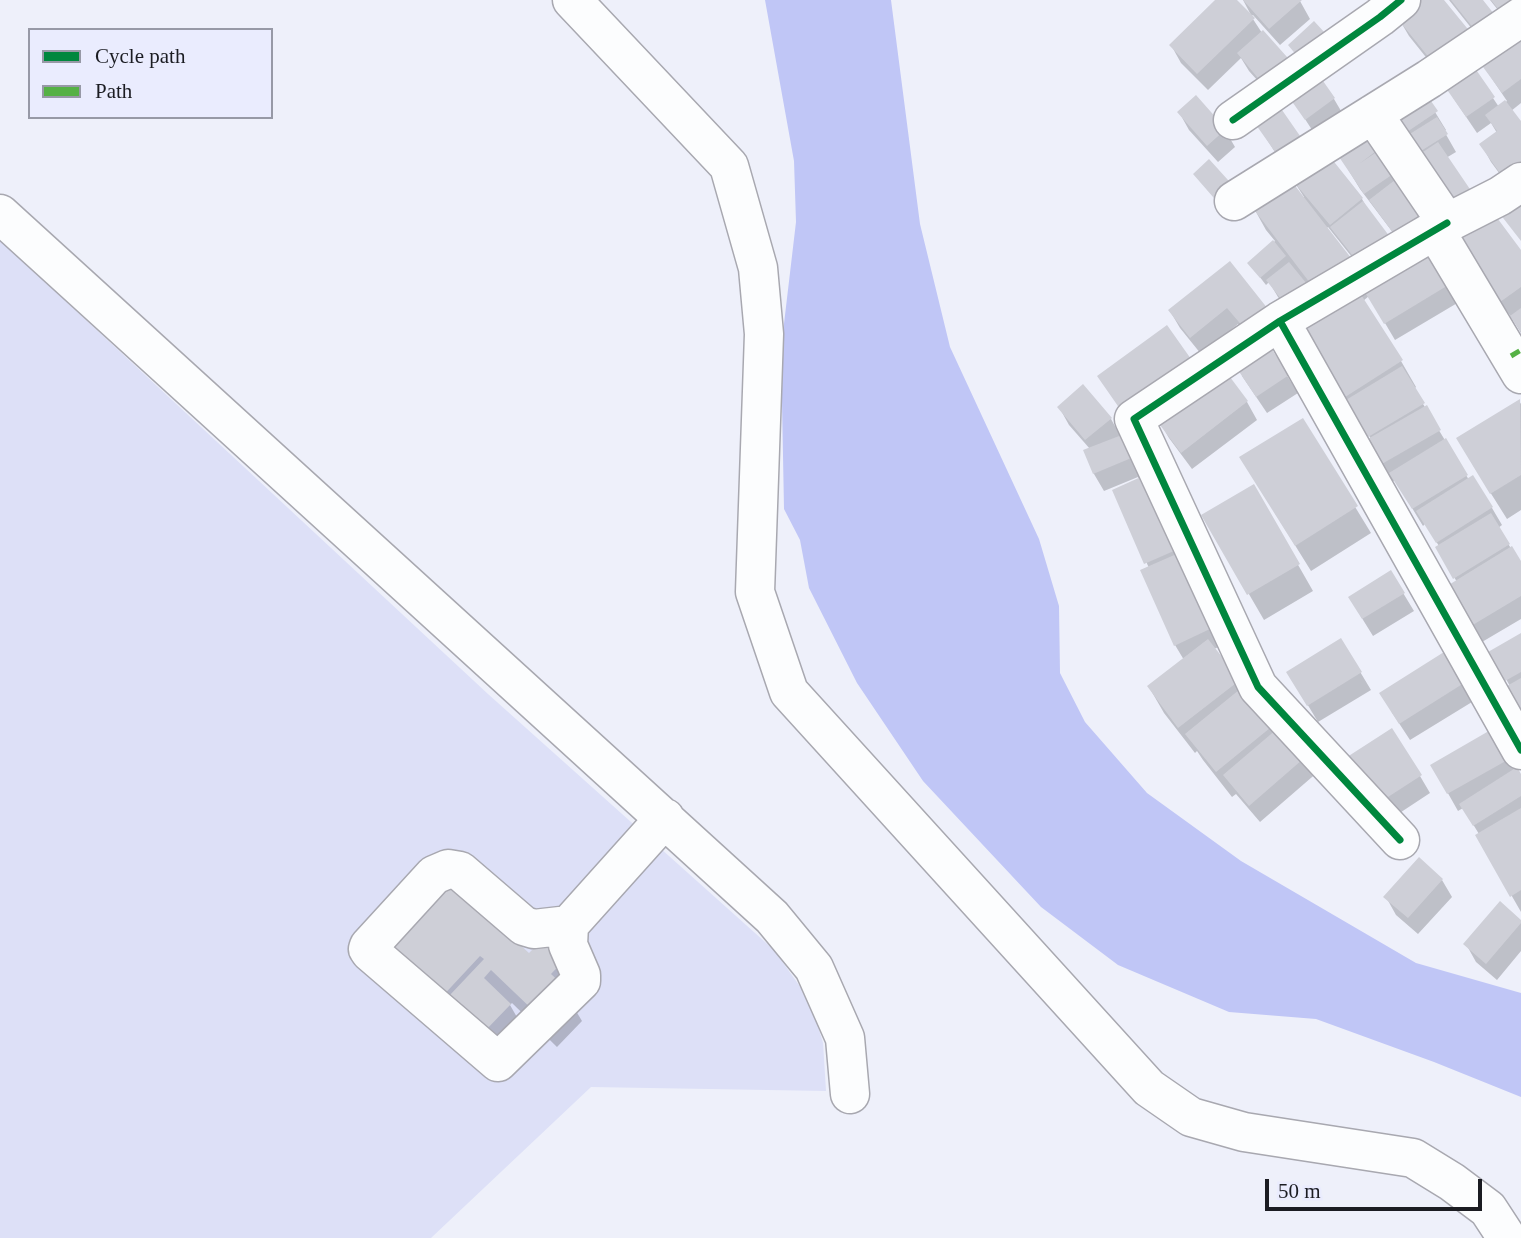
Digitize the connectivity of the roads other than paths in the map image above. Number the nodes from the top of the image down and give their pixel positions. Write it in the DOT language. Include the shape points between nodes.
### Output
graph roads {
  1 [pos="572,0"];
  2 [pos="1401,0"];
  3 [pos="1521,17"];
  4 [pos="1373,114"];
  5 [pos="1233,120"];
  6 [pos="1521,182"];
  7 [pos="1234,201"];
  8 [pos="0,214"];
  9 [pos="1441,227"];
  10 [pos="1280,321"];
  11 [pos="1518,360"];
  12 [pos="1521,750"];
  13 [pos="665,818"];
  14 [pos="1400,840"];
  15 [pos="569,925"];
  16 [pos="850,1094"];
  17 [pos="1507,1238"];
  1 -- 17 [label="street" via="729,166 758,268 764,334 755,592 789,692 1149,1088 1191,1117 1244,1132 1413,1158 1488,1209"];
  2 -- 5 [label="street"];
  3 -- 4 [label="street"];
  4 -- 7 [label="street"];
  4 -- 9 [label="street"];
  6 -- 9 [label="street"];
  8 -- 13 [label="street"];
  9 -- 10 [label="street"];
  9 -- 11 [label="street"];
  10 -- 12 [label="street"];
  10 -- 14 [label="street" via="1134,419 1258,687"];
  13 -- 15 [label="street"];
  13 -- 16 [label="street" via="772,917 814,968 845,1038"];
  15 -- 15 [label="street" via="568,945 581,981 498,1062 368,949 434,875 448,869 460,871 524,926"];
}
